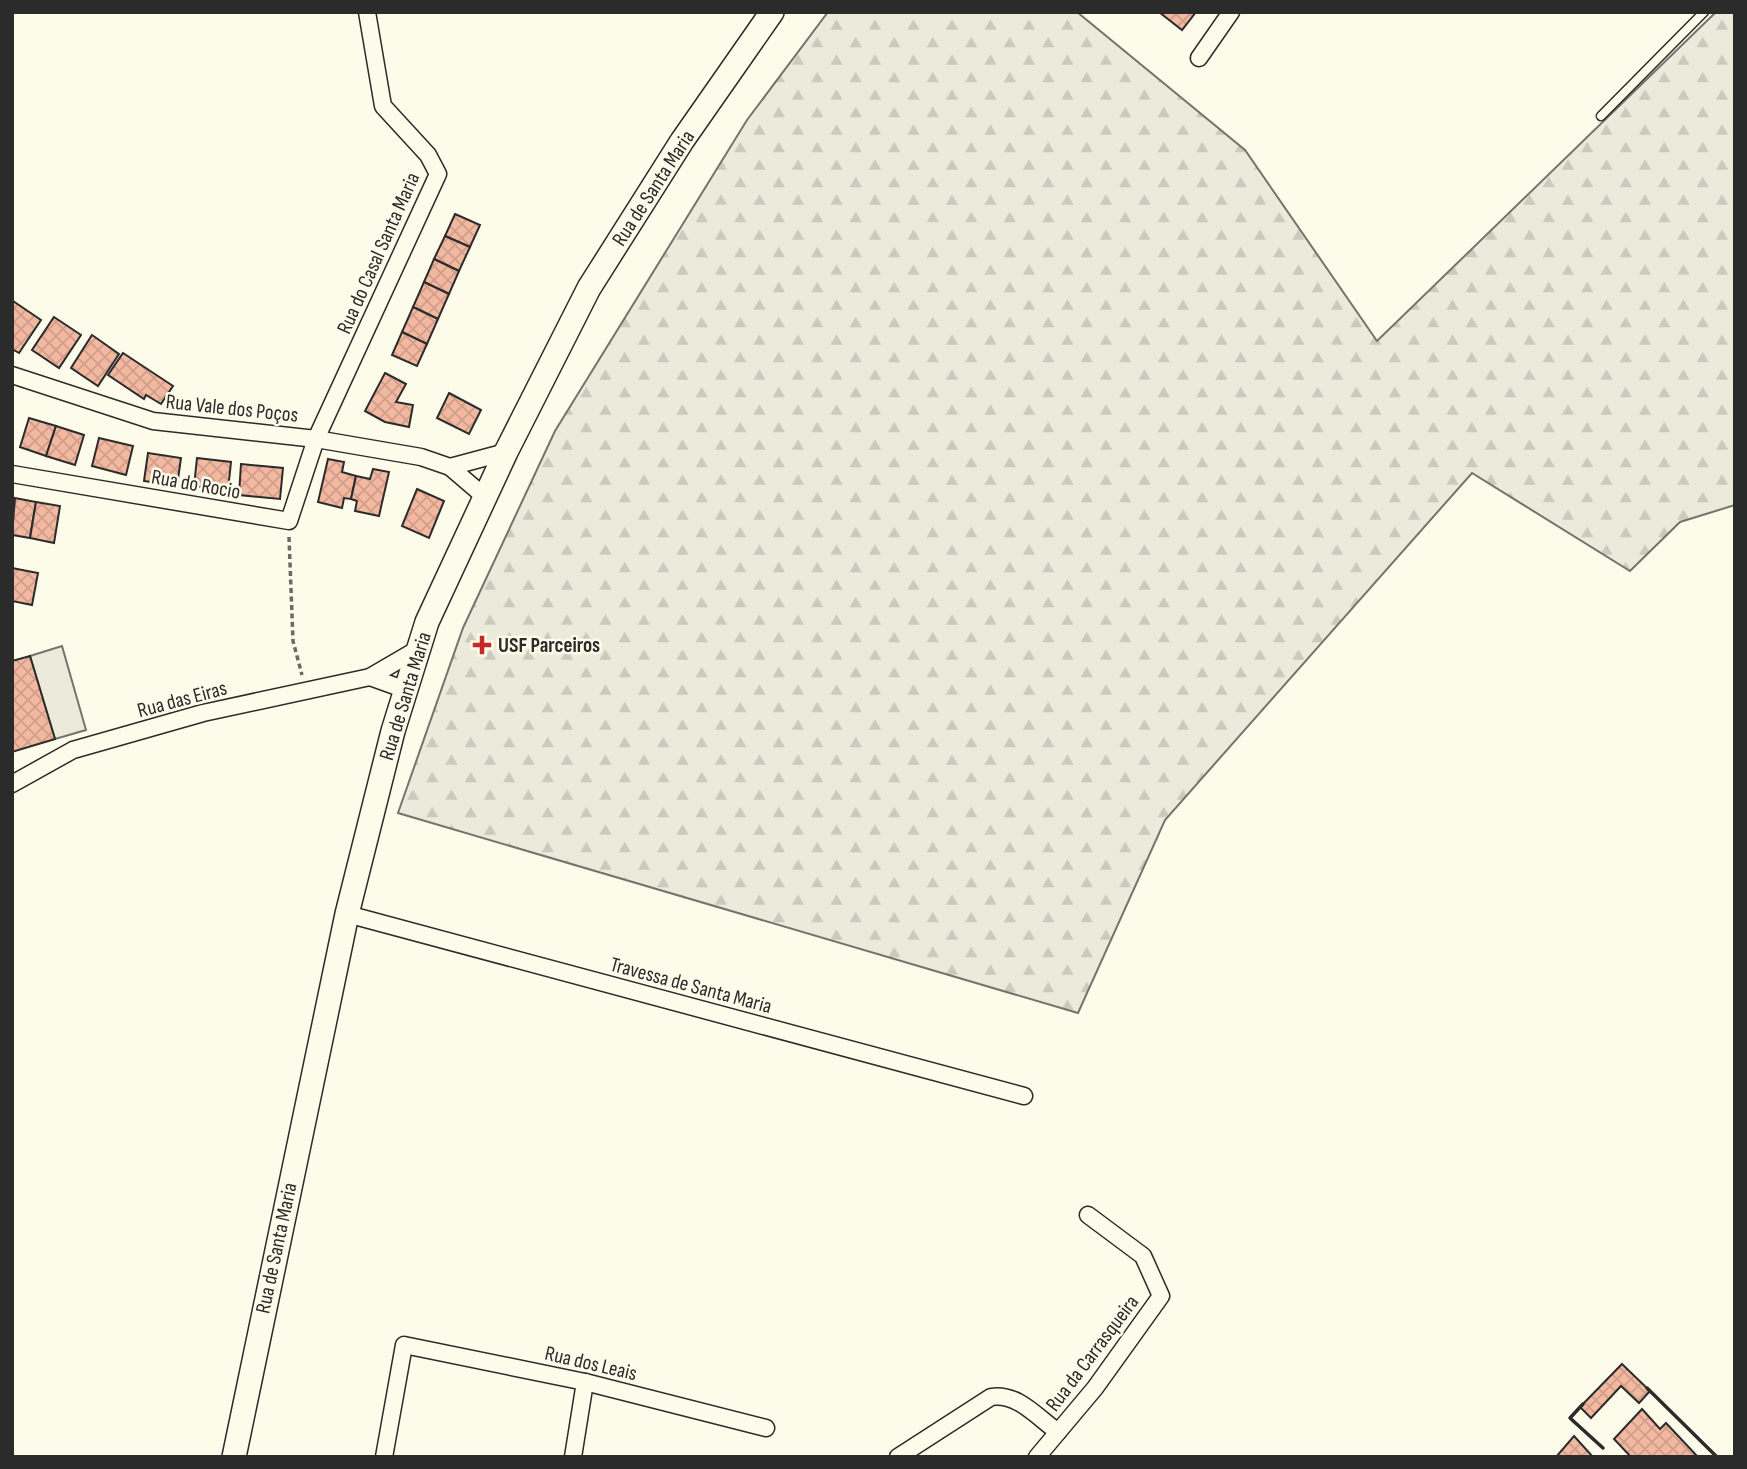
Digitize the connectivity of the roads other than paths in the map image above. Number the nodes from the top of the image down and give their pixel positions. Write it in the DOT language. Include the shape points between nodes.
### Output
graph roads {
  1 [pos="367,12"];
  2 [pos="772,12"];
  3 [pos="1231,12"];
  4 [pos="1704,12"];
  5 [pos="1199,58"];
  6 [pos="1601,116"];
  7 [pos="12,375"];
  8 [pos="316,439"];
  9 [pos="506,452"];
  10 [pos="450,467"];
  11 [pos="12,474"];
  12 [pos="485,497"];
  13 [pos="418,649"];
  14 [pos="370,677"];
  15 [pos="406,690"];
  16 [pos="12,784"];
  17 [pos="347,914"];
  18 [pos="1024,1096"];
  19 [pos="1087,1215"];
  20 [pos="585,1382"];
  21 [pos="766,1428"];
  22 [pos="1058,1432"];
  23 [pos="234,1457"];
  24 [pos="384,1457"];
  25 [pos="573,1457"];
  26 [pos="898,1457"];
  27 [pos="1037,1457"];
  1 -- 8 [label="street, Rua do Casal Santa Maria" via="383,106 428,155 438,174"];
  2 -- 9 [label="street, Rua de Santa Maria" via="682,141 589,288"];
  3 -- 5 [label="street"];
  4 -- 6 [label="lane"];
  7 -- 8 [label="street, Rua Vale dos Poços" via="153,421"];
  8 -- 10 [label="street, Rua Vale dos Poços" via="421,457"];
  8 -- 11 [label="street, Rua do Rocio" via="289,520"];
  9 -- 10 [label="street"];
  9 -- 12 [label="street, Rua de Santa Maria"];
  10 -- 12 [label="street, Rua Vale dos Poços"];
  12 -- 13 [label="street, Rua de Santa Maria"];
  13 -- 14 [label="street, Rua das Eiras"];
  13 -- 15 [label="street, Rua de Santa Maria"];
  14 -- 15 [label="street"];
  14 -- 16 [label="street, Rua das Eiras" via="203,713 73,750"];
  15 -- 17 [label="street, Rua de Santa Maria"];
  17 -- 18 [label="street, Travessa de Santa Maria"];
  17 -- 23 [label="street, Rua de Santa Maria"];
  19 -- 22 [label="street, Rua da Carrasqueira" via="1143,1256 1161,1296"];
  20 -- 21 [label="street, Rua dos Leais"];
  20 -- 24 [label="street, Rua dos Leais" via="404,1345"];
  20 -- 25 [label="street"];
  22 -- 26 [label="street" via="1003,1395 991,1397"];
  22 -- 27 [label="street, Rua da Carrasqueira"];
}
